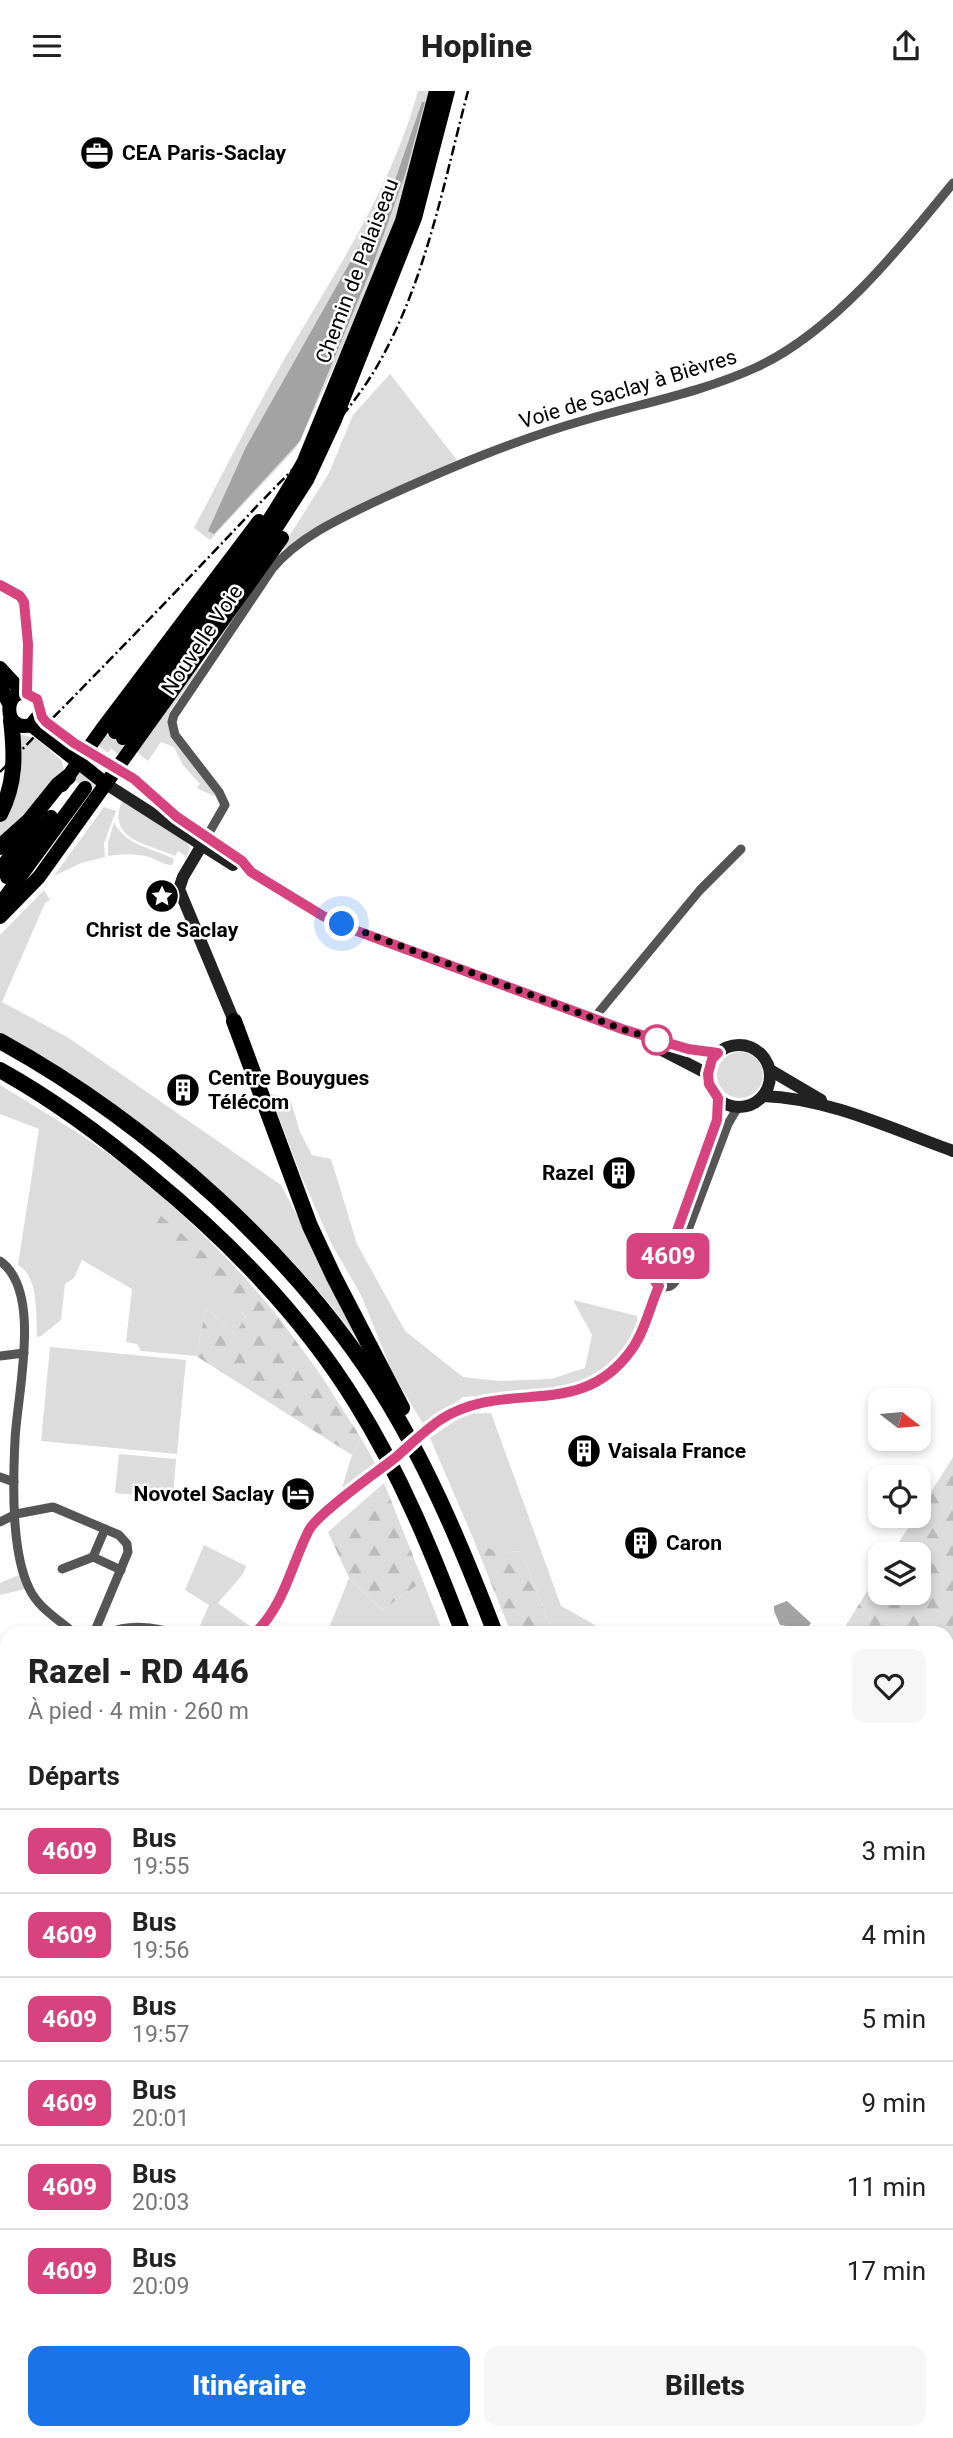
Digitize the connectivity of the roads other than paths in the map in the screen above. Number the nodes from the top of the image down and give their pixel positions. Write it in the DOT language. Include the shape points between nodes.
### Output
graph roads {
  1 [pos="436,91"];
  2 [pos="448,91"];
  3 [pos="953,183"];
  4 [pos="335,420"];
  5 [pos="304,461"];
  6 [pos="272,569"];
  7 [pos="0,668"];
  8 [pos="0,685"];
  9 [pos="23,693"];
  10 [pos="8,702"];
  11 [pos="40,711"];
  12 [pos="10,720"];
  13 [pos="31,725"];
  14 [pos="87,750"];
  15 [pos="79,763"];
  16 [pos="117,768"];
  17 [pos="77,782"];
  18 [pos="106,784"];
  19 [pos="0,814"];
  20 [pos="204,842"];
  21 [pos="0,847"];
  22 [pos="741,849"];
  23 [pos="0,870"];
  24 [pos="0,887"];
  25 [pos="0,904"];
  26 [pos="0,917"];
  27 [pos="594,1018"];
  28 [pos="233,1019"];
  29 [pos="622,1029"];
  30 [pos="0,1041"];
  31 [pos="718,1053"];
  32 [pos="0,1070"];
  33 [pos="770,1070"];
  34 [pos="708,1074"];
  35 [pos="763,1096"];
  36 [pos="718,1098"];
  37 [pos="738,1107"];
  38 [pos="846,1113"];
  39 [pos="953,1151"];
  40 [pos="0,1261"];
  41 [pos="670,1266"];
  42 [pos="659,1286"];
  43 [pos="24,1353"];
  44 [pos="0,1356"];
  45 [pos="428,1429"];
  46 [pos="414,1450"];
  47 [pos="375,1473"];
  48 [pos="0,1476"];
  49 [pos="14,1482"];
  50 [pos="16,1514"];
  51 [pos="0,1522"];
  52 [pos="105,1529"];
  53 [pos="93,1557"];
  54 [pos="62,1569"];
  55 [pos="121,1570"];
  56 [pos="62,1626"];
  57 [pos="97,1626"];
  58 [pos="261,1626"];
  59 [pos="460,1626"];
  60 [pos="492,1626"];
  1 -- 5 [label="main road, Chemin de Palaiseau" via="402,221"];
  2 -- 4 [label="main road, Chemin de Palaiseau" via="415,218"];
  3 -- 6 [label="street, Voie de Saclay à Bièvres" via="849,300 778,356 714,385 510,443 453,466 329,526 287,553"];
  4 -- 5 [label="main road" via="307,480 273,534 119,735 244,559"];
  4 -- 16 [label="main road" via="327,455 284,535"];
  5 -- 14 [label="main road"];
  6 -- 20 [label="street, Nouvelle Voie" via="172,722 175,735 225,805"];
  7 -- 9 [label="main road"];
  8 -- 10 [label="main road"];
  9 -- 10 [label="main road"];
  9 -- 11 [label="main road" via="37,699"];
  10 -- 12 [label="main road"];
  11 -- 13 [label="main road"];
  11 -- 14 [label="main road" via="46,722"];
  12 -- 13 [label="main road"];
  12 -- 19 [label="highway" via="14,772"];
  13 -- 15 [label="main road"];
  14 -- 15 [label="main road"];
  14 -- 16 [label="main road"];
  15 -- 17 [label="main road"];
  15 -- 18 [label="main road"];
  16 -- 18 [label="main road"];
  16 -- 20 [label="main road"];
  17 -- 21 [label="highway" via="58,785"];
  17 -- 23 [label="main road"];
  17 -- 24 [label="main road"];
  17 -- 25 [label="main road"];
  18 -- 20 [label="main road"];
  18 -- 26 [label="main road" via="39,877"];
  20 -- 27 [label="main road" via="238,868 357,931"];
  20 -- 28 [label="main road" via="179,890"];
  22 -- 27 [label="street" via="692,900"];
  27 -- 29 [label="main road"];
  28 -- 46 [label="highway" via="310,1226 413,1431"];
  29 -- 31 [label="main road"];
  29 -- 34 [label="main road"];
  30 -- 46 [label="highway" via="141,1135 255,1235 355,1352"];
  31 -- 33 [label="main road" via="732,1045 749,1046 763,1055"];
  31 -- 34 [label="main road"];
  32 -- 59 [label="highway" via="67,1112 137,1165 236,1252 285,1306 344,1384 396,1473"];
  33 -- 35 [label="main road"];
  33 -- 38 [label="main road"];
  34 -- 36 [label="main road"];
  35 -- 37 [label="main road"];
  35 -- 38 [label="main road" via="800,1099"];
  36 -- 37 [label="main road"];
  36 -- 41 [label="street" via="714,1131"];
  37 -- 41 [label="street"];
  38 -- 39 [label="main road"];
  40 -- 43 [label="street" via="13,1272 21,1292"];
  41 -- 42 [label="street" via="659,1265 654,1273"];
  41 -- 42 [label="street" via="677,1277 674,1283"];
  42 -- 45 [label="street" via="635,1346 604,1379 569,1393 472,1404"];
  43 -- 44 [label="street"];
  43 -- 49 [label="street"];
  46 -- 60 [label="highway"];
  47 -- 58 [label="street" via="313,1524 277,1607"];
  48 -- 49 [label="street"];
  49 -- 50 [label="street"];
  50 -- 51 [label="street"];
  50 -- 52 [label="street" via="53,1507"];
  50 -- 56 [label="street" via="21,1571 29,1590"];
  52 -- 53 [label="street"];
  52 -- 55 [label="street" via="127,1544"];
  53 -- 54 [label="street"];
  53 -- 55 [label="street"];
  55 -- 57 [label="street"];
}
